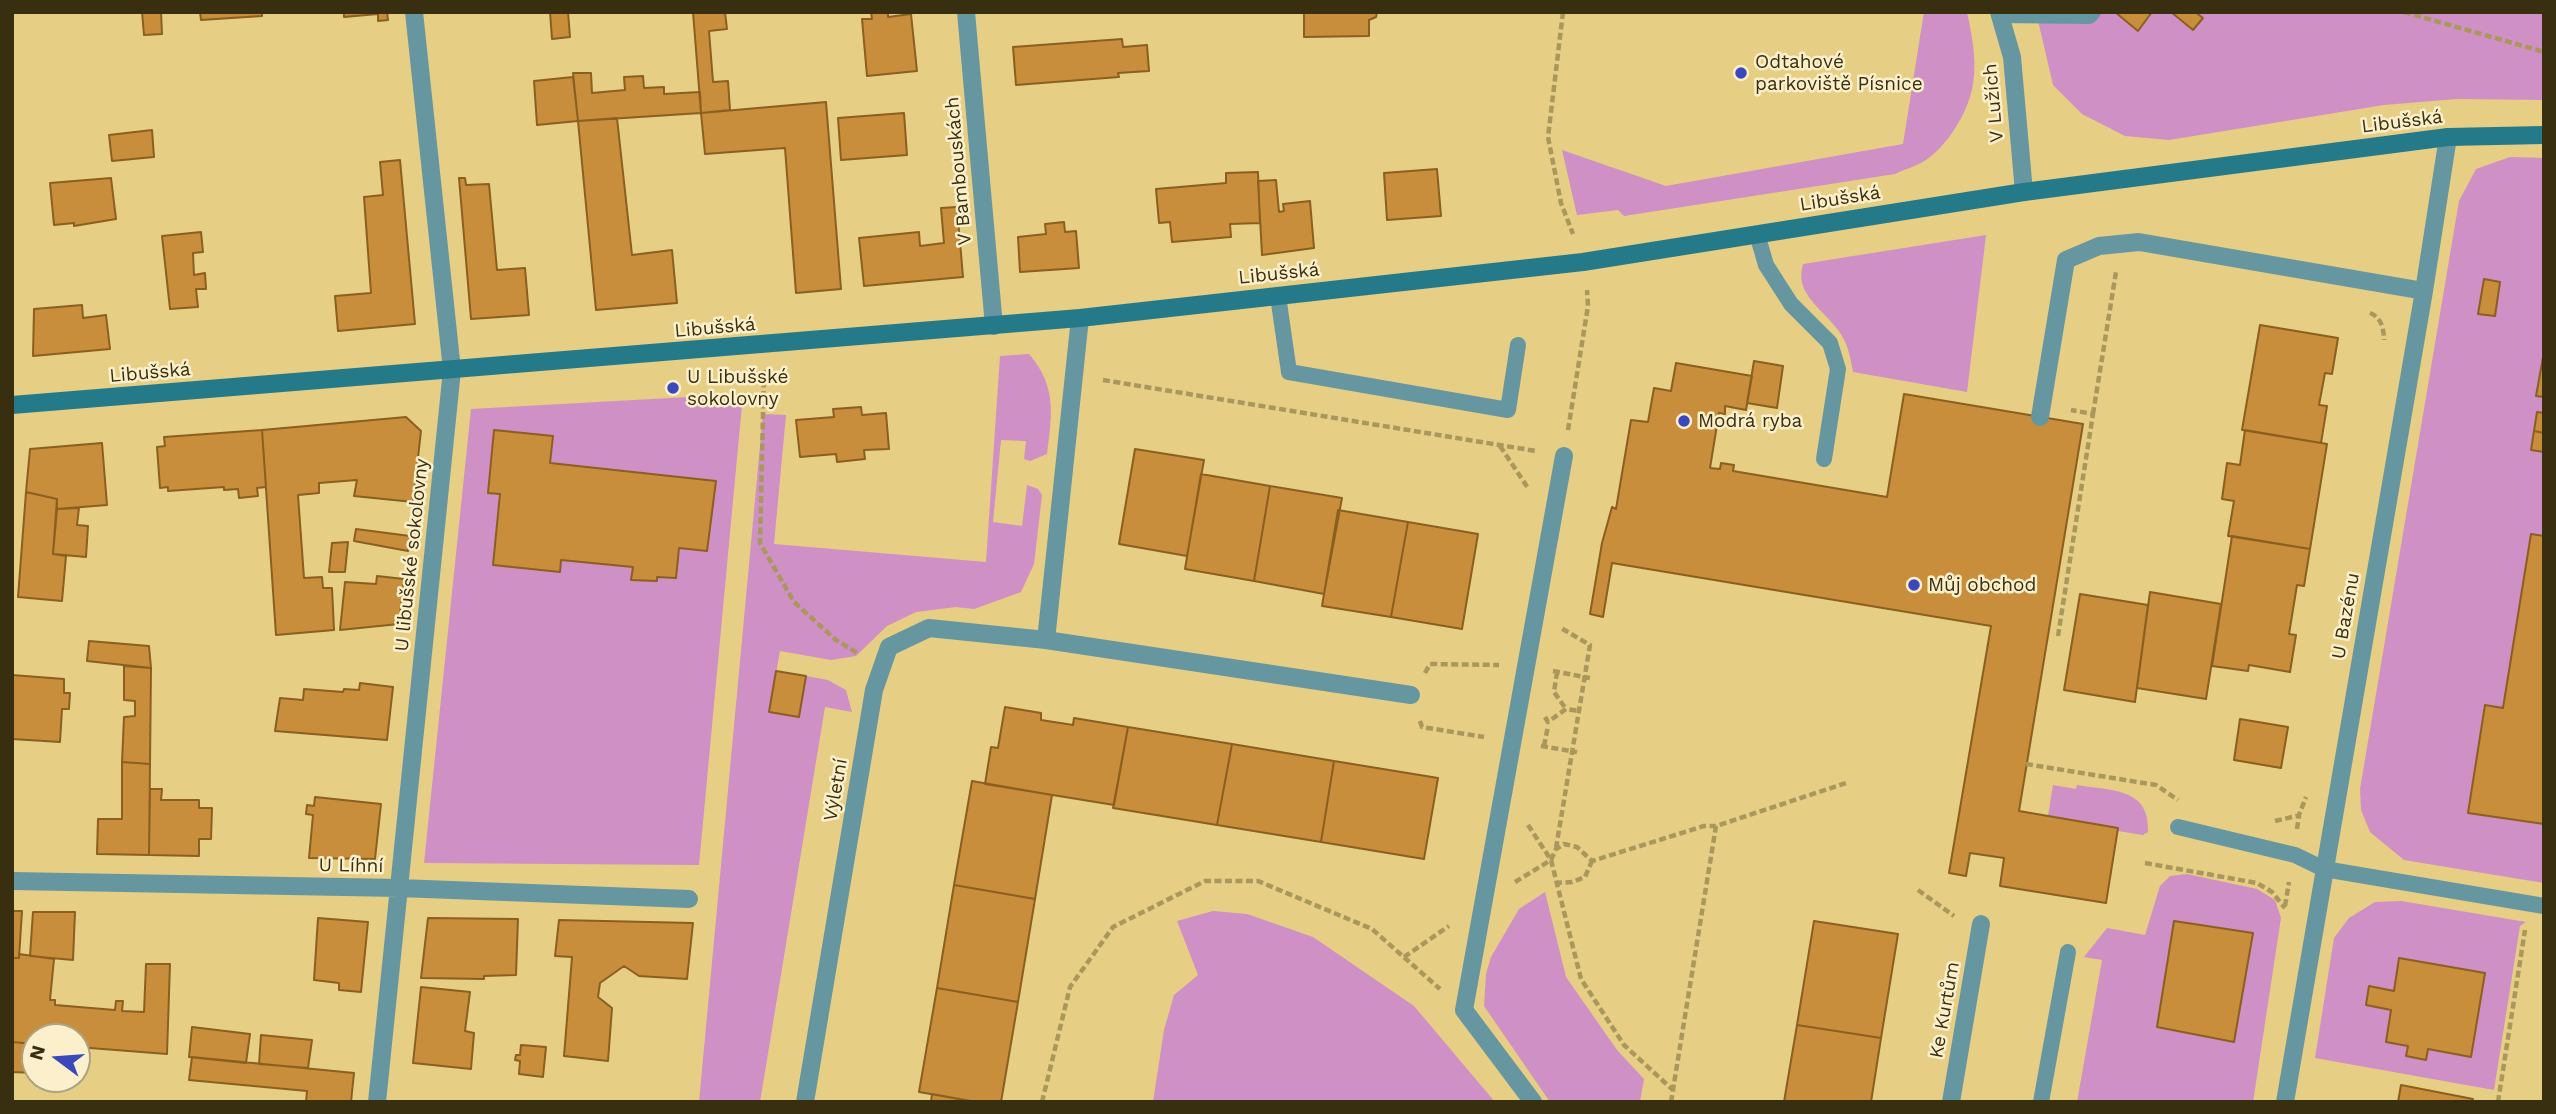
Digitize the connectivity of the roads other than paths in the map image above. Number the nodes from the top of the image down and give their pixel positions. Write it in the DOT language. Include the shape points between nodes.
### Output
graph roads {
  1 [pos="414,12"];
  2 [pos="966,12"];
  3 [pos="2093,12"];
  4 [pos="1999,14"];
  5 [pos="2544,135"];
  6 [pos="2448,137"];
  7 [pos="2024,192"];
  8 [pos="1757,234"];
  9 [pos="2424,291"];
  10 [pos="1278,296"];
  11 [pos="1080,318"];
  12 [pos="994,326"];
  13 [pos="1518,345"];
  14 [pos="452,370"];
  15 [pos="12,405"];
  16 [pos="2041,411"];
  17 [pos="1564,456"];
  18 [pos="1824,459"];
  19 [pos="1046,640"];
  20 [pos="1411,695"];
  21 [pos="2178,827"];
  22 [pos="2324,869"];
  23 [pos="12,881"];
  24 [pos="399,888"];
  25 [pos="688,899"];
  26 [pos="2544,906"];
  27 [pos="1981,925"];
  28 [pos="2068,952"];
  29 [pos="377,1102"];
  30 [pos="805,1102"];
  31 [pos="1533,1102"];
  32 [pos="1951,1102"];
  33 [pos="2041,1102"];
  34 [pos="2285,1102"];
  1 -- 14 [label="street, U libušské sokolovny"];
  2 -- 12 [label="street, V Bambouskách"];
  3 -- 4 [label="lane" via="2090,16"];
  4 -- 7 [label="street, V Lužích" via="2012,57"];
  5 -- 6 [label="main road, Libušská"];
  6 -- 7 [label="main road, Libušská"];
  6 -- 9 [label="street, U Bazénu"];
  7 -- 8 [label="main road, Libušská"];
  8 -- 10 [label="main road, Libušská" via="1583,262"];
  8 -- 18 [label="lane" via="1772,275 1791,304 1830,343 1838,369"];
  9 -- 16 [label="street" via="2139,242 2099,246 2066,260"];
  9 -- 22 [label="street, U Bazénu"];
  10 -- 11 [label="main road, Libušská"];
  10 -- 13 [label="lane" via="1289,372 1508,410"];
  11 -- 12 [label="main road, Libušská"];
  11 -- 19 [label="street"];
  12 -- 14 [label="main road, Libušská"];
  14 -- 15 [label="main road, Libušská"];
  14 -- 24 [label="street, U libušské sokolovny"];
  17 -- 31 [label="street" via="1464,1010"];
  19 -- 20 [label="street, Výletní"];
  19 -- 30 [label="street, Výletní" via="929,628 889,648 872,703"];
  21 -- 22 [label="lane" via="2295,855"];
  22 -- 26 [label="lane"];
  22 -- 34 [label="street, U Bazénu"];
  23 -- 24 [label="street, U Líhní"];
  24 -- 25 [label="street, U Líhní"];
  24 -- 29 [label="street, U libušské sokolovny"];
  27 -- 32 [label="street, Ke Kurtům"];
  28 -- 33 [label="lane"];
}
